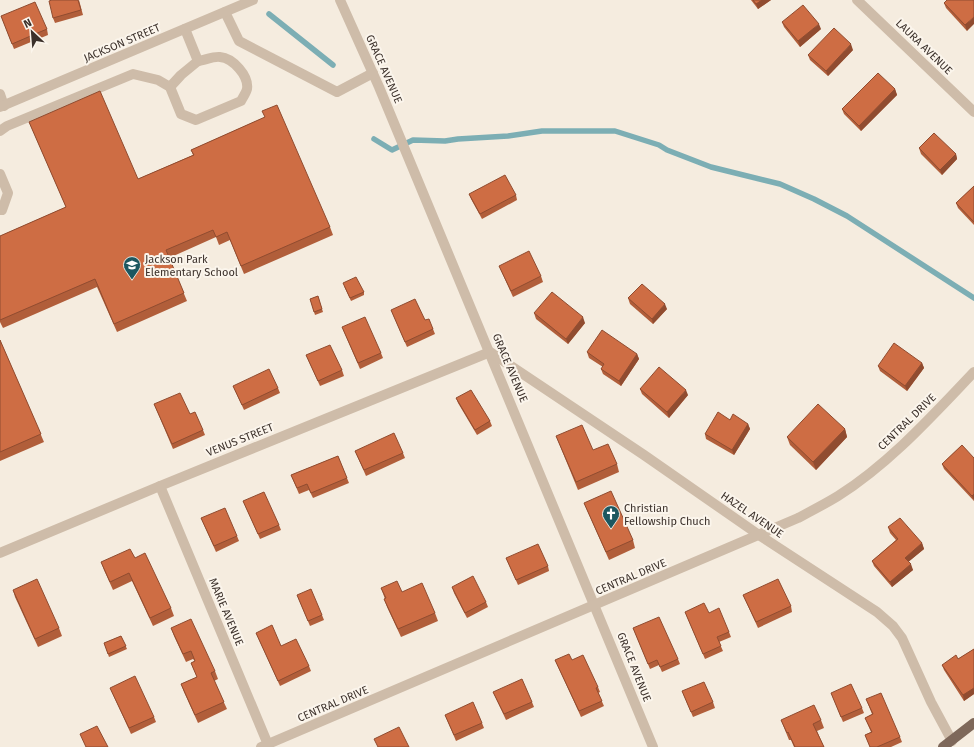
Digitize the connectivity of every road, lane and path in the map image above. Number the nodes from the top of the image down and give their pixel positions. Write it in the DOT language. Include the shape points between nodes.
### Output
graph roads {
  1 [pos="253,0"];
  2 [pos="340,0"];
  3 [pos="857,0"];
  4 [pos="225,12"];
  5 [pos="185,29"];
  6 [pos="198,61"];
  7 [pos="373,72"];
  8 [pos="170,87"];
  9 [pos="0,94"];
  10 [pos="2,106"];
  11 [pos="974,112"];
  12 [pos="0,131"];
  13 [pos="0,174"];
  14 [pos="0,210"];
  15 [pos="490,352"];
  16 [pos="974,372"];
  17 [pos="160,486"];
  18 [pos="759,535"];
  19 [pos="0,553"];
  20 [pos="595,605"];
  21 [pos="974,723"];
  22 [pos="947,744"];
  23 [pos="266,746"];
  24 [pos="653,747"];
  1 -- 4 [label="street, JACKSON STREET"];
  2 -- 7 [label="street, GRACE AVENUE"];
  3 -- 11 [label="street, LAURA AVENUE"];
  4 -- 5 [label="street, JACKSON STREET"];
  4 -- 7 [label="street" via="239,40 337,92"];
  5 -- 6 [label="street"];
  5 -- 10 [label="street, JACKSON STREET"];
  6 -- 8 [label="street"];
  6 -- 8 [label="street" via="220,57 230,60 246,79 247,89 241,101 196,120 181,114"];
  7 -- 15 [label="street, GRACE AVENUE"];
  8 -- 12 [label="street" via="158,80 133,74"];
  9 -- 10 [label="street"];
  13 -- 14 [label="street" via="8,193"];
  15 -- 17 [label="street, VENUS STREET"];
  15 -- 18 [label="street, HAZEL AVENUE"];
  15 -- 20 [label="street, GRACE AVENUE"];
  16 -- 18 [label="street, CENTRAL DRIVE" via="884,462 838,496 798,518"];
  17 -- 19 [label="street, VENUS STREET"];
  17 -- 23 [label="street, MARIE AVENUE"];
  18 -- 20 [label="street, CENTRAL DRIVE"];
  18 -- 22 [label="street, HAZEL AVENUE" via="877,612 893,626 902,638"];
  20 -- 23 [label="street, CENTRAL DRIVE"];
  20 -- 24 [label="street, GRACE AVENUE"];
  21 -- 22 [label="main road"];
}
